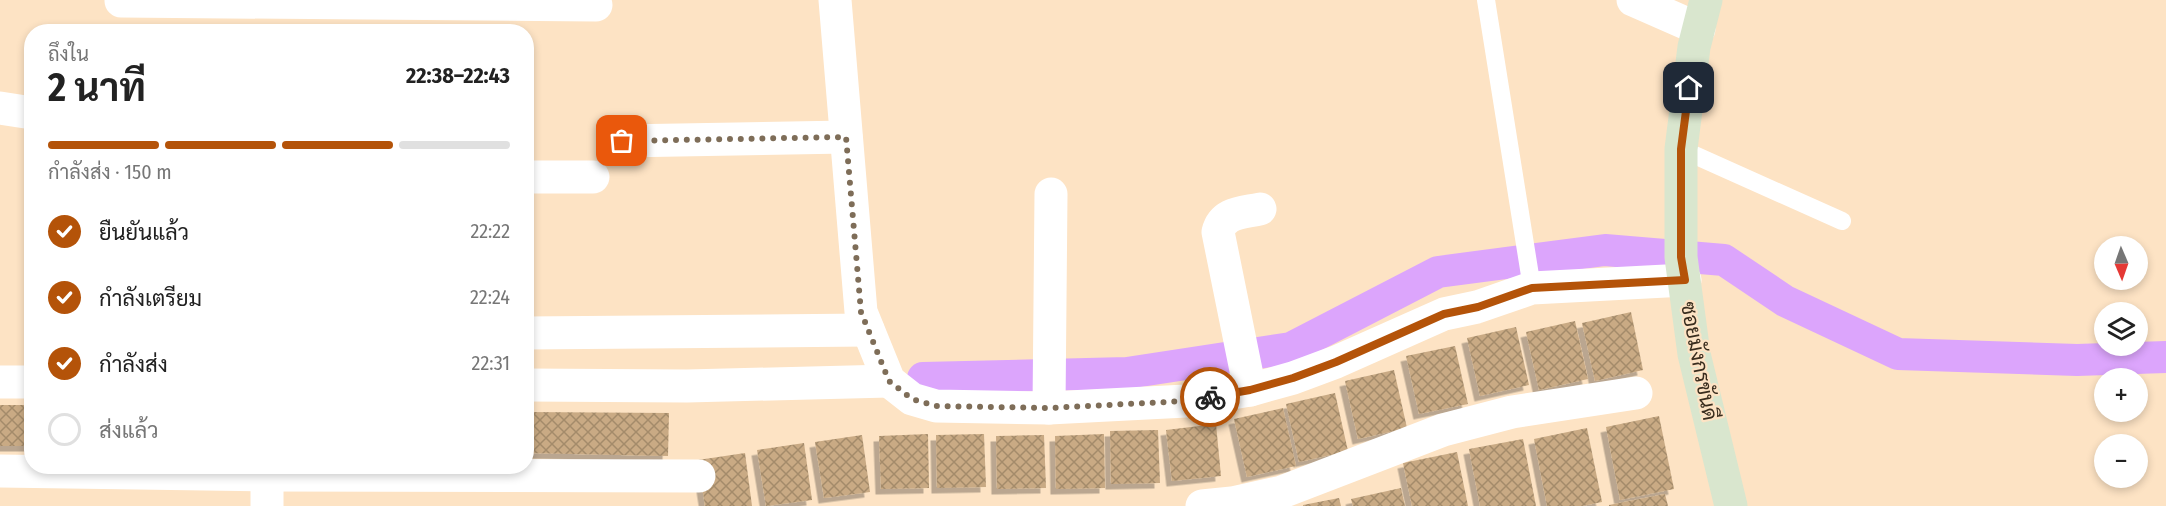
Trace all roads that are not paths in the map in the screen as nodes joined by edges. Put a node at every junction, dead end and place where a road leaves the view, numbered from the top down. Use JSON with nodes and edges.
{"nodes":[{"id":1,"x":834,"y":0,"type":"edge"},
{"id":2,"x":1486,"y":0,"type":"edge"},
{"id":3,"x":1633,"y":0,"type":"edge"},
{"id":4,"x":121,"y":1,"type":"edge"},
{"id":5,"x":596,"y":5,"type":"dead end"},
{"id":6,"x":384,"y":11,"type":"edge"},
{"id":7,"x":1702,"y":15,"type":"edge"},
{"id":8,"x":0,"y":108,"type":"edge"},
{"id":9,"x":24,"y":112,"type":"edge"},
{"id":10,"x":846,"y":137,"type":"junction"},
{"id":11,"x":622,"y":141,"type":"dead end"},
{"id":12,"x":1681,"y":149,"type":"junction"},
{"id":13,"x":534,"y":177,"type":"edge"},
{"id":14,"x":593,"y":177,"type":"dead end"},
{"id":15,"x":1051,"y":194,"type":"dead end"},
{"id":16,"x":1260,"y":209,"type":"dead end"},
{"id":17,"x":1842,"y":221,"type":"dead end"},
{"id":18,"x":1685,"y":280,"type":"junction"},
{"id":19,"x":1532,"y":288,"type":"junction"},
{"id":20,"x":868,"y":330,"type":"junction"},
{"id":21,"x":534,"y":333,"type":"edge"},
{"id":22,"x":889,"y":381,"type":"junction"},
{"id":23,"x":0,"y":382,"type":"edge"},
{"id":24,"x":24,"y":382,"type":"edge"},
{"id":25,"x":534,"y":385,"type":"edge"},
{"id":26,"x":1250,"y":390,"type":"junction"},
{"id":27,"x":1636,"y":393,"type":"dead end"},
{"id":28,"x":1049,"y":408,"type":"junction"},
{"id":29,"x":0,"y":471,"type":"edge"},
{"id":30,"x":24,"y":473,"type":"edge"},
{"id":31,"x":42,"y":474,"type":"edge"},
{"id":32,"x":699,"y":476,"type":"dead end"},
{"id":33,"x":267,"y":490,"type":"edge"},
{"id":34,"x":1257,"y":502,"type":"edge"},
{"id":35,"x":1202,"y":506,"type":"edge"},
{"id":36,"x":1731,"y":506,"type":"edge"}],
"edges":[{"from":1,"to":10,"type":"street"},
{"from":2,"to":19,"type":"lane"},
{"from":3,"to":7,"type":"street"},
{"from":4,"to":6,"type":"street"},
{"from":5,"to":6,"type":"street"},
{"from":7,"to":12,"type":"street","name":"ซอยมังกรขันดี"},
{"from":8,"to":9,"type":"street"},
{"from":10,"to":11,"type":"street"},
{"from":10,"to":20,"type":"street"},
{"from":12,"to":17,"type":"lane"},
{"from":12,"to":18,"type":"street","name":"ซอยมังกรขันดี"},
{"from":13,"to":14,"type":"street"},
{"from":15,"to":28,"type":"street"},
{"from":16,"to":26,"type":"street"},
{"from":18,"to":19,"type":"street"},
{"from":18,"to":36,"type":"street","name":"ซอยมังกรขันดี"},
{"from":19,"to":26,"type":"street"},
{"from":20,"to":21,"type":"street"},
{"from":20,"to":22,"type":"street"},
{"from":22,"to":25,"type":"street"},
{"from":22,"to":28,"type":"street"},
{"from":23,"to":24,"type":"street"},
{"from":26,"to":28,"type":"street"},
{"from":27,"to":34,"type":"street"},
{"from":29,"to":30,"type":"street"},
{"from":31,"to":33,"type":"street"},
{"from":32,"to":33,"type":"street"},
{"from":34,"to":35,"type":"street"}]}
